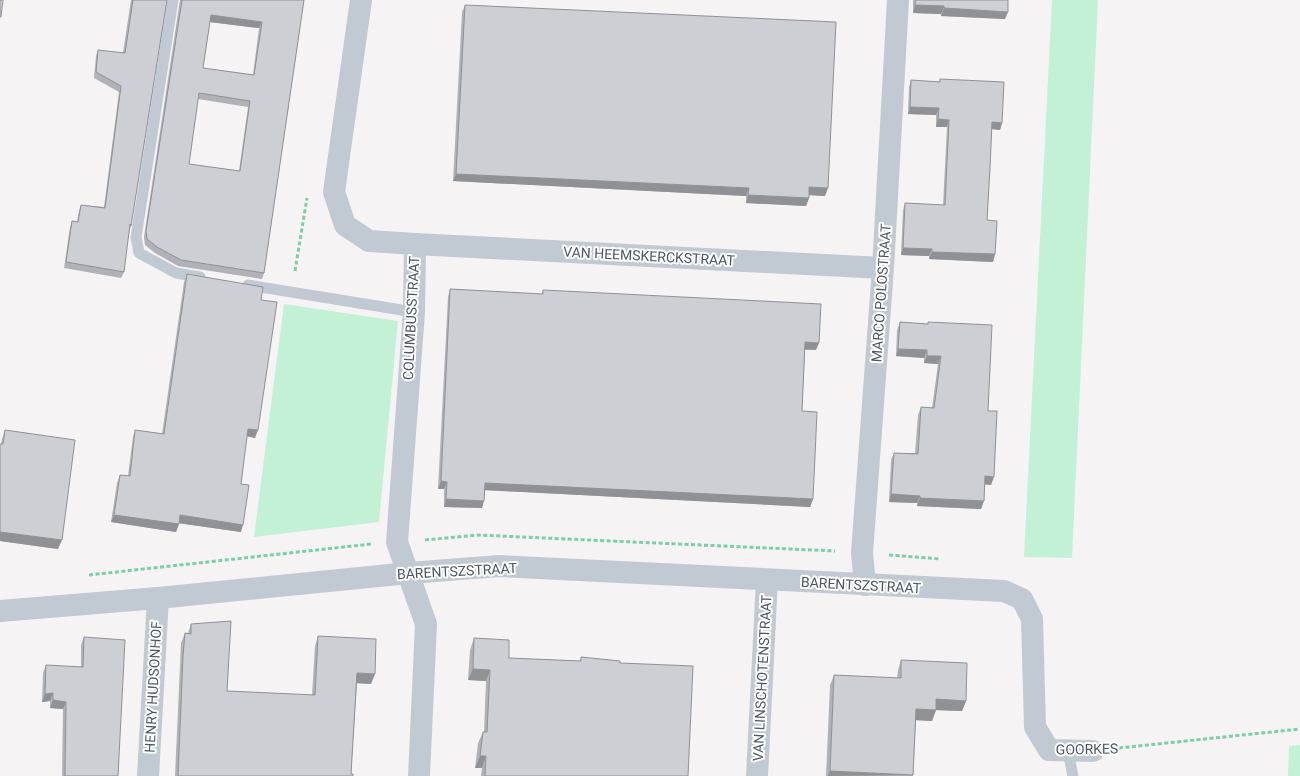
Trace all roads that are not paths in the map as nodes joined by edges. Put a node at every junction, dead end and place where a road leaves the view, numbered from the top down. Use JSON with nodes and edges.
{"nodes":[{"id":1,"x":173,"y":0,"type":"edge"},
{"id":2,"x":361,"y":0,"type":"edge"},
{"id":3,"x":898,"y":0,"type":"edge"},
{"id":4,"x":415,"y":244,"type":"junction"},
{"id":5,"x":883,"y":268,"type":"junction"},
{"id":6,"x":215,"y":279,"type":"edge"},
{"id":7,"x":234,"y":282,"type":"edge"},
{"id":8,"x":414,"y":312,"type":"junction"},
{"id":9,"x":409,"y":573,"type":"junction"},
{"id":10,"x":767,"y":580,"type":"junction"},
{"id":11,"x":865,"y":585,"type":"junction"},
{"id":12,"x":1004,"y":591,"type":"joint"},
{"id":13,"x":158,"y":598,"type":"junction"},
{"id":14,"x":0,"y":611,"type":"edge"},
{"id":15,"x":1068,"y":751,"type":"junction"},
{"id":16,"x":1093,"y":751,"type":"road end"},
{"id":17,"x":148,"y":776,"type":"edge"},
{"id":18,"x":419,"y":776,"type":"edge"},
{"id":19,"x":757,"y":776,"type":"edge"},
{"id":20,"x":1073,"y":776,"type":"edge"}],
"edges":[{"from":1,"to":6,"type":"lane"},
{"from":2,"to":4,"type":"street","name":"COLUMBUSSTRAAT"},
{"from":3,"to":5,"type":"street","name":"MARCO POLOSTRAAT"},
{"from":4,"to":5,"type":"street","name":"VAN HEEMSKERCKSTRAAT"},
{"from":4,"to":8,"type":"street","name":"COLUMBUSSTRAAT"},
{"from":5,"to":11,"type":"street","name":"MARCO POLOSTRAAT"},
{"from":7,"to":8,"type":"lane"},
{"from":8,"to":9,"type":"street","name":"COLUMBUSSTRAAT"},
{"from":9,"to":10,"type":"street","name":"BARENTSZSTRAAT"},
{"from":9,"to":13,"type":"street","name":"BARENTSZSTRAAT"},
{"from":9,"to":18,"type":"street"},
{"from":10,"to":11,"type":"street","name":"BARENTSZSTRAAT"},
{"from":10,"to":19,"type":"street","name":"VAN LINSCHOTENSTRAAT"},
{"from":11,"to":12,"type":"street","name":"BARENTSZSTRAAT"},
{"from":12,"to":15,"type":"street","name":"GOORKES"},
{"from":13,"to":14,"type":"street","name":"BARENTSZSTRAAT"},
{"from":13,"to":17,"type":"street","name":"HENRY HUDSONHOF"},
{"from":15,"to":16,"type":"street","name":"GOORKES"},
{"from":15,"to":20,"type":"lane"}]}
